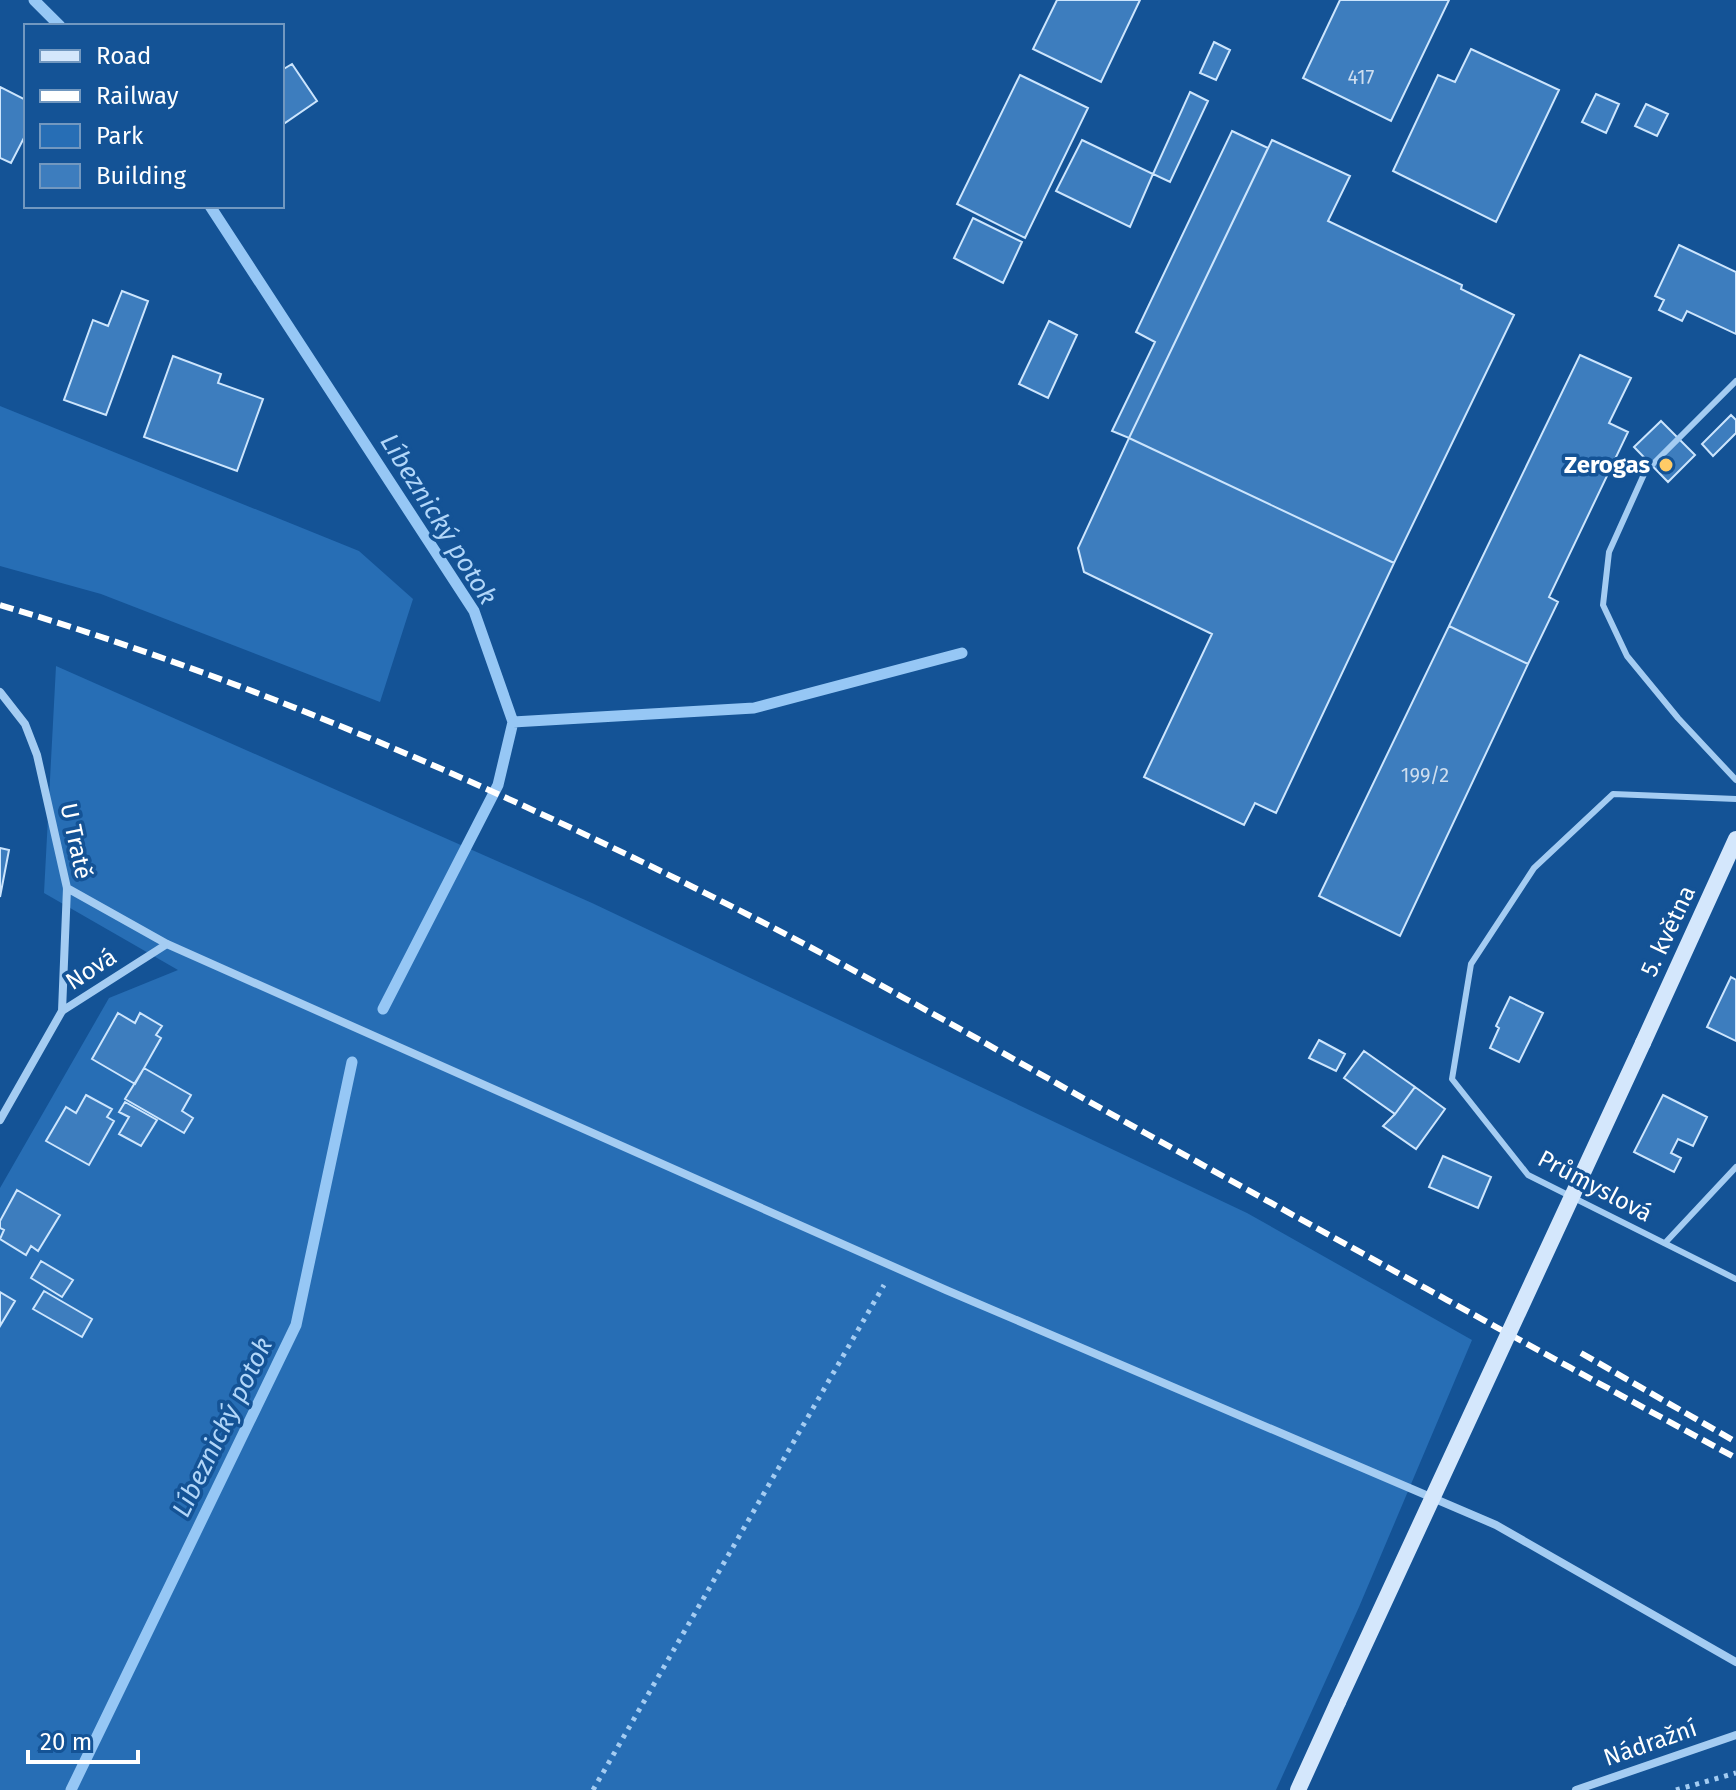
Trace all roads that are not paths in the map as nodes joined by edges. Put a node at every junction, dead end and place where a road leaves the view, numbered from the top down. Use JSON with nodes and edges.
{"nodes":[{"id":1,"x":1736,"y":381,"type":"edge"},
{"id":2,"x":0,"y":692,"type":"edge"},
{"id":3,"x":1736,"y":780,"type":"edge"},
{"id":4,"x":1736,"y":799,"type":"edge"},
{"id":5,"x":1736,"y":839,"type":"edge"},
{"id":6,"x":67,"y":888,"type":"junction"},
{"id":7,"x":167,"y":944,"type":"junction"},
{"id":8,"x":62,"y":1011,"type":"junction"},
{"id":9,"x":0,"y":1120,"type":"edge"},
{"id":10,"x":1736,"y":1167,"type":"edge"},
{"id":11,"x":1665,"y":1243,"type":"junction"},
{"id":12,"x":1736,"y":1279,"type":"edge"},
{"id":13,"x":1736,"y":1662,"type":"edge"},
{"id":14,"x":1736,"y":1735,"type":"edge"},
{"id":15,"x":1298,"y":1790,"type":"edge"},
{"id":16,"x":1576,"y":1790,"type":"edge"}],
"edges":[{"from":1,"to":3,"type":"lane"},
{"from":2,"to":6,"type":"street","name":"U Tratě"},
{"from":4,"to":11,"type":"lane","name":"Průmyslová"},
{"from":5,"to":15,"type":"main road","name":"5. května","bridge":true},
{"from":6,"to":7,"type":"street"},
{"from":6,"to":8,"type":"street","name":"U Tratě"},
{"from":7,"to":8,"type":"street","name":"Nová"},
{"from":7,"to":13,"type":"street"},
{"from":8,"to":9,"type":"street","name":"Nová"},
{"from":10,"to":11,"type":"lane"},
{"from":11,"to":12,"type":"lane","name":"Průmyslová"},
{"from":14,"to":16,"type":"street","name":"Nádražní"}]}
